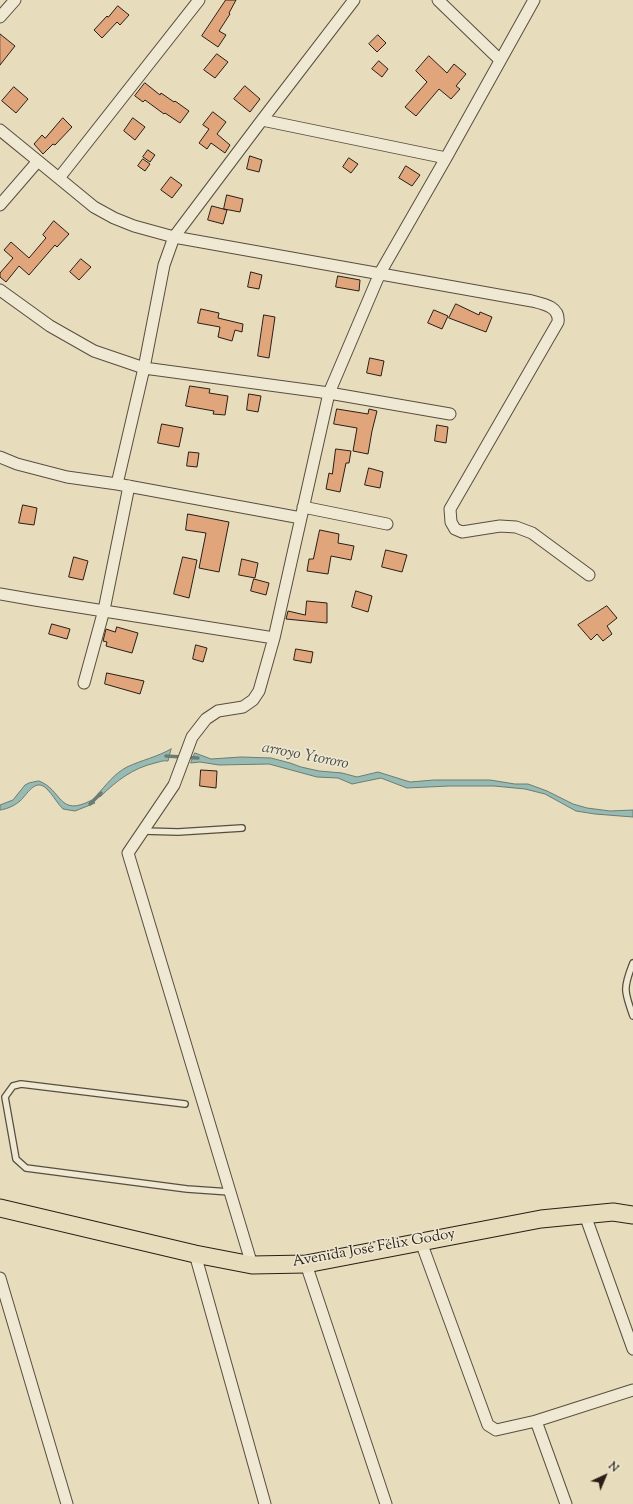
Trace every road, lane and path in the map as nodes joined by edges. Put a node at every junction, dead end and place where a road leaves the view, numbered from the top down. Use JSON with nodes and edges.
{"nodes":[{"id":1,"x":15,"y":0,"type":"edge"},
{"id":2,"x":199,"y":0,"type":"edge"},
{"id":3,"x":354,"y":0,"type":"edge"},
{"id":4,"x":438,"y":0,"type":"edge"},
{"id":5,"x":534,"y":0,"type":"edge"},
{"id":6,"x":0,"y":17,"type":"edge"},
{"id":7,"x":500,"y":60,"type":"junction"},
{"id":8,"x":262,"y":120,"type":"junction"},
{"id":9,"x":0,"y":130,"type":"edge"},
{"id":10,"x":446,"y":158,"type":"junction"},
{"id":11,"x":38,"y":161,"type":"junction"},
{"id":12,"x":58,"y":178,"type":"junction"},
{"id":13,"x":0,"y":205,"type":"edge"},
{"id":14,"x":174,"y":237,"type":"junction"},
{"id":15,"x":380,"y":273,"type":"junction"},
{"id":16,"x":0,"y":290,"type":"edge"},
{"id":17,"x":144,"y":368,"type":"junction"},
{"id":18,"x":329,"y":393,"type":"junction"},
{"id":19,"x":450,"y":414,"type":"dead end"},
{"id":20,"x":0,"y":457,"type":"edge"},
{"id":21,"x":116,"y":484,"type":"junction"},
{"id":22,"x":130,"y":486,"type":"junction"},
{"id":23,"x":303,"y":507,"type":"junction"},
{"id":24,"x":301,"y":518,"type":"junction"},
{"id":25,"x":387,"y":524,"type":"dead end"},
{"id":26,"x":589,"y":575,"type":"dead end"},
{"id":27,"x":0,"y":594,"type":"edge"},
{"id":28,"x":104,"y":610,"type":"junction"},
{"id":29,"x":274,"y":638,"type":"junction"},
{"id":30,"x":84,"y":683,"type":"dead end"},
{"id":31,"x":242,"y":828,"type":"dead end"},
{"id":32,"x":143,"y":831,"type":"junction"},
{"id":33,"x":633,"y":962,"type":"edge"},
{"id":34,"x":633,"y":1016,"type":"edge"},
{"id":35,"x":185,"y":1104,"type":"dead end"},
{"id":36,"x":230,"y":1192,"type":"junction"},
{"id":37,"x":0,"y":1208,"type":"edge"},
{"id":38,"x":585,"y":1215,"type":"junction"},
{"id":39,"x":633,"y":1215,"type":"edge"},
{"id":40,"x":421,"y":1242,"type":"junction"},
{"id":41,"x":195,"y":1254,"type":"junction"},
{"id":42,"x":306,"y":1264,"type":"junction"},
{"id":43,"x":252,"y":1265,"type":"junction"},
{"id":44,"x":0,"y":1278,"type":"edge"},
{"id":45,"x":633,"y":1349,"type":"edge"},
{"id":46,"x":633,"y":1390,"type":"edge"},
{"id":47,"x":536,"y":1421,"type":"junction"},
{"id":48,"x":67,"y":1504,"type":"edge"},
{"id":49,"x":265,"y":1504,"type":"edge"},
{"id":50,"x":386,"y":1504,"type":"edge"},
{"id":51,"x":566,"y":1504,"type":"edge"}],
"edges":[{"from":1,"to":6,"type":"street"},
{"from":2,"to":12,"type":"street"},
{"from":3,"to":8,"type":"street"},
{"from":4,"to":7,"type":"street"},
{"from":5,"to":7,"type":"street"},
{"from":7,"to":10,"type":"street"},
{"from":8,"to":10,"type":"street"},
{"from":8,"to":14,"type":"street"},
{"from":9,"to":11,"type":"street"},
{"from":10,"to":15,"type":"street"},
{"from":11,"to":12,"type":"street"},
{"from":11,"to":13,"type":"street"},
{"from":12,"to":14,"type":"street"},
{"from":14,"to":15,"type":"street"},
{"from":14,"to":17,"type":"street"},
{"from":15,"to":18,"type":"street"},
{"from":15,"to":26,"type":"street"},
{"from":16,"to":17,"type":"street"},
{"from":17,"to":18,"type":"street"},
{"from":17,"to":21,"type":"street"},
{"from":18,"to":19,"type":"street"},
{"from":18,"to":23,"type":"street"},
{"from":20,"to":21,"type":"street"},
{"from":21,"to":22,"type":"street"},
{"from":22,"to":24,"type":"street"},
{"from":22,"to":28,"type":"street"},
{"from":23,"to":24,"type":"street"},
{"from":23,"to":25,"type":"street"},
{"from":24,"to":29,"type":"street"},
{"from":27,"to":28,"type":"street"},
{"from":28,"to":29,"type":"street"},
{"from":28,"to":30,"type":"street"},
{"from":29,"to":32,"type":"street"},
{"from":31,"to":32,"type":"lane"},
{"from":32,"to":36,"type":"street"},
{"from":33,"to":34,"type":"lane"},
{"from":35,"to":36,"type":"lane"},
{"from":36,"to":43,"type":"street"},
{"from":37,"to":41,"type":"main road","name":"Avenida José Félix Godoy"},
{"from":38,"to":39,"type":"main road","name":"Avenida José Félix Godoy"},
{"from":38,"to":40,"type":"main road","name":"Avenida José Félix Godoy"},
{"from":38,"to":45,"type":"street"},
{"from":40,"to":42,"type":"main road","name":"Avenida José Félix Godoy"},
{"from":40,"to":47,"type":"street"},
{"from":41,"to":43,"type":"main road","name":"Avenida José Félix Godoy"},
{"from":41,"to":49,"type":"street"},
{"from":42,"to":43,"type":"main road","name":"Avenida José Félix Godoy"},
{"from":42,"to":50,"type":"street"},
{"from":44,"to":48,"type":"street"},
{"from":46,"to":47,"type":"street"},
{"from":47,"to":51,"type":"street"}]}
